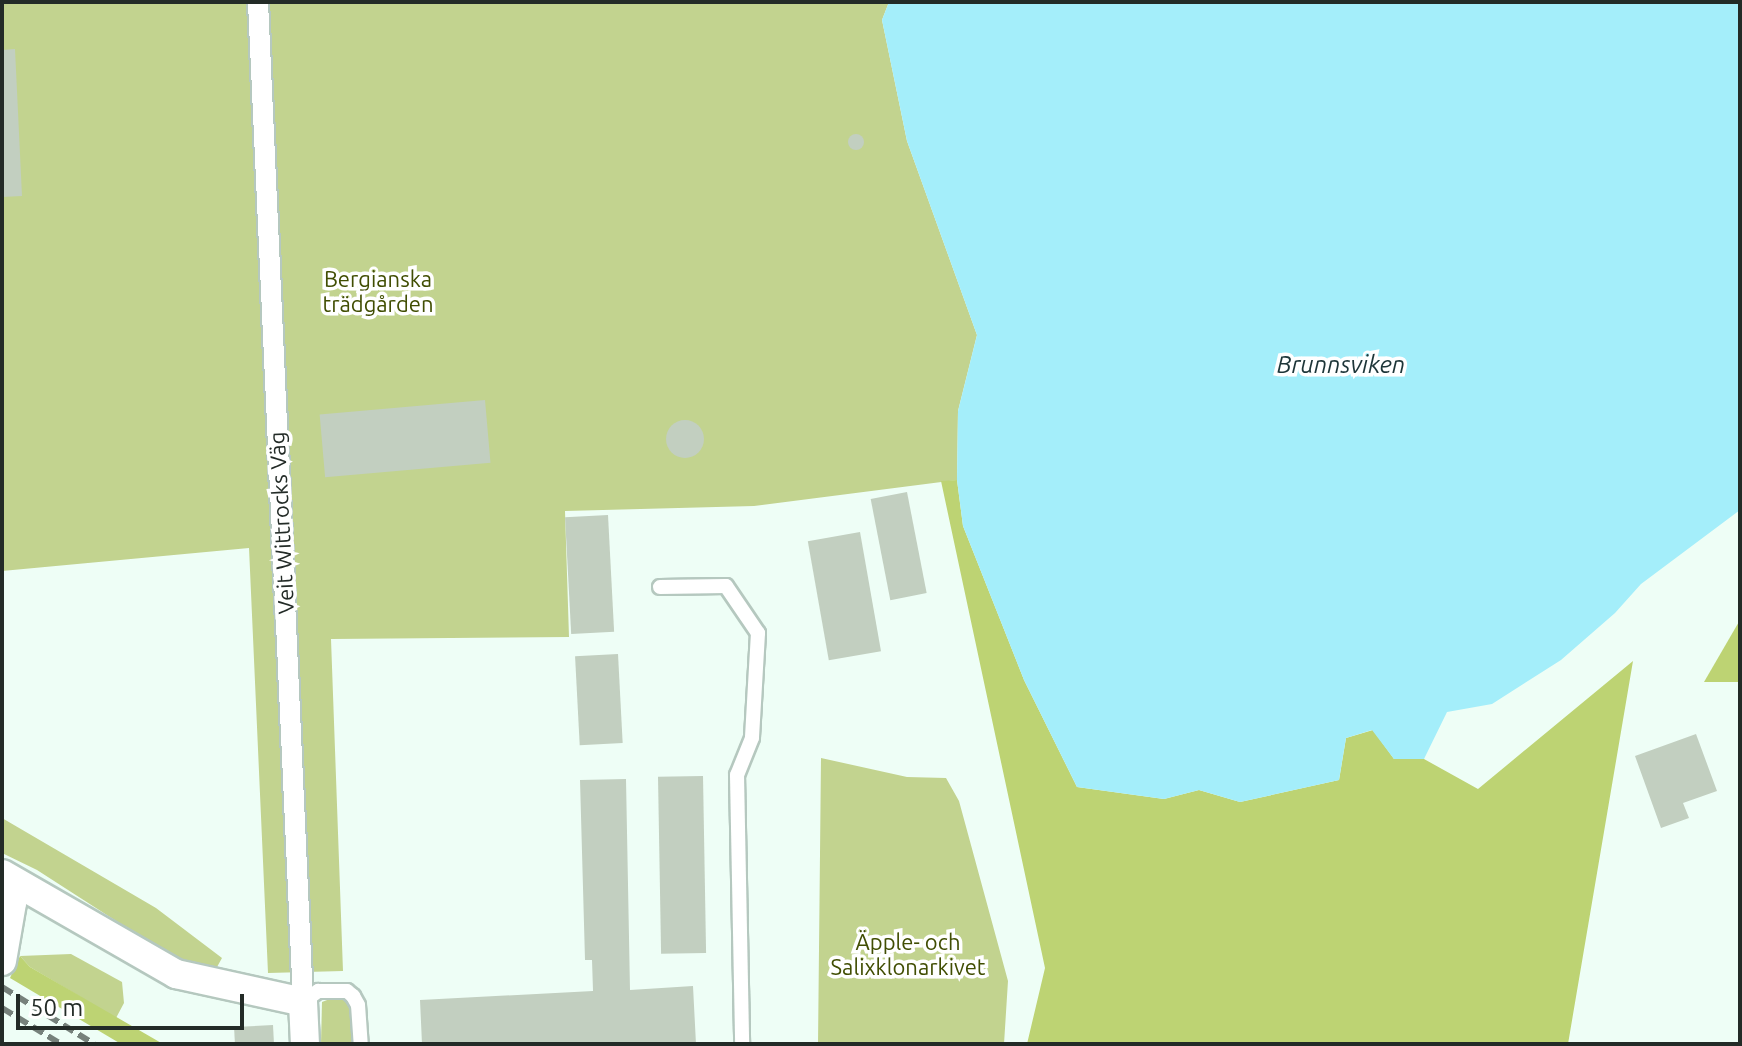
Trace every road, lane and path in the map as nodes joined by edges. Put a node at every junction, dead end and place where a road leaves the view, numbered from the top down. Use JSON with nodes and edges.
{"nodes":[{"id":1,"x":258,"y":2,"type":"edge"},
{"id":2,"x":660,"y":587,"type":"dead end"},
{"id":3,"x":2,"y":874,"type":"edge"},
{"id":4,"x":2,"y":883,"type":"edge"},
{"id":5,"x":63,"y":909,"type":"junction"},
{"id":6,"x":5,"y":952,"type":"edge"},
{"id":7,"x":303,"y":1002,"type":"junction"},
{"id":8,"x":305,"y":1044,"type":"edge"},
{"id":9,"x":361,"y":1044,"type":"edge"},
{"id":10,"x":742,"y":1044,"type":"edge"}],
"edges":[{"from":1,"to":7,"type":"street","name":"Veit Wittrocks Väg"},
{"from":2,"to":10,"type":"lane"},
{"from":3,"to":5,"type":"street"},
{"from":4,"to":6,"type":"street"},
{"from":5,"to":6,"type":"street"},
{"from":5,"to":7,"type":"street"},
{"from":7,"to":8,"type":"street","name":"Veit Wittrocks Väg"},
{"from":7,"to":9,"type":"lane"}]}
